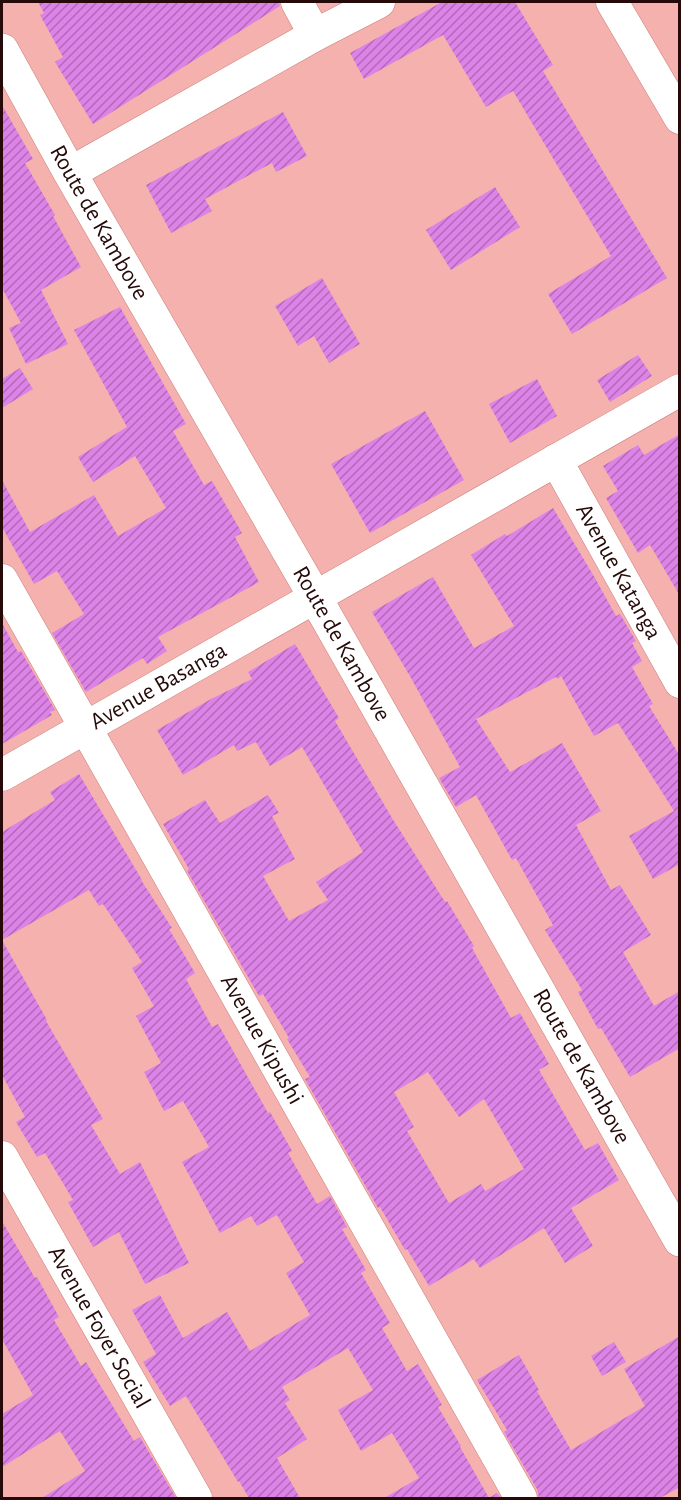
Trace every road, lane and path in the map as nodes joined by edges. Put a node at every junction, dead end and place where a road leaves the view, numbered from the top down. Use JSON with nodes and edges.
{"nodes":[{"id":1,"x":297,"y":2,"type":"edge"},
{"id":2,"x":379,"y":2,"type":"edge"},
{"id":3,"x":612,"y":2,"type":"edge"},
{"id":4,"x":315,"y":35,"type":"junction"},
{"id":5,"x":2,"y":50,"type":"edge"},
{"id":6,"x":680,"y":118,"type":"edge"},
{"id":7,"x":70,"y":172,"type":"junction"},
{"id":8,"x":680,"y":390,"type":"edge"},
{"id":9,"x":556,"y":460,"type":"junction"},
{"id":10,"x":2,"y":580,"type":"edge"},
{"id":11,"x":315,"y":597,"type":"junction"},
{"id":12,"x":680,"y":682,"type":"edge"},
{"id":13,"x":85,"y":728,"type":"junction"},
{"id":14,"x":2,"y":775,"type":"edge"},
{"id":15,"x":2,"y":1157,"type":"edge"},
{"id":16,"x":680,"y":1240,"type":"edge"},
{"id":17,"x":196,"y":1498,"type":"edge"},
{"id":18,"x":521,"y":1498,"type":"edge"}],
"edges":[{"from":1,"to":4,"type":"street"},
{"from":2,"to":4,"type":"street"},
{"from":3,"to":6,"type":"street"},
{"from":4,"to":7,"type":"street"},
{"from":5,"to":7,"type":"street","name":"Route de Kambove"},
{"from":7,"to":11,"type":"street","name":"Route de Kambove"},
{"from":8,"to":9,"type":"street","name":"Avenue Basanga"},
{"from":9,"to":11,"type":"street","name":"Avenue Basanga"},
{"from":9,"to":12,"type":"street","name":"Avenue Katanga"},
{"from":10,"to":13,"type":"street","name":"Avenue Kipushi"},
{"from":11,"to":13,"type":"street","name":"Avenue Basanga"},
{"from":11,"to":16,"type":"street","name":"Route de Kambove"},
{"from":13,"to":14,"type":"street","name":"Avenue Basanga"},
{"from":13,"to":18,"type":"street","name":"Avenue Kipushi"},
{"from":15,"to":17,"type":"street","name":"Avenue Foyer Social"}]}
